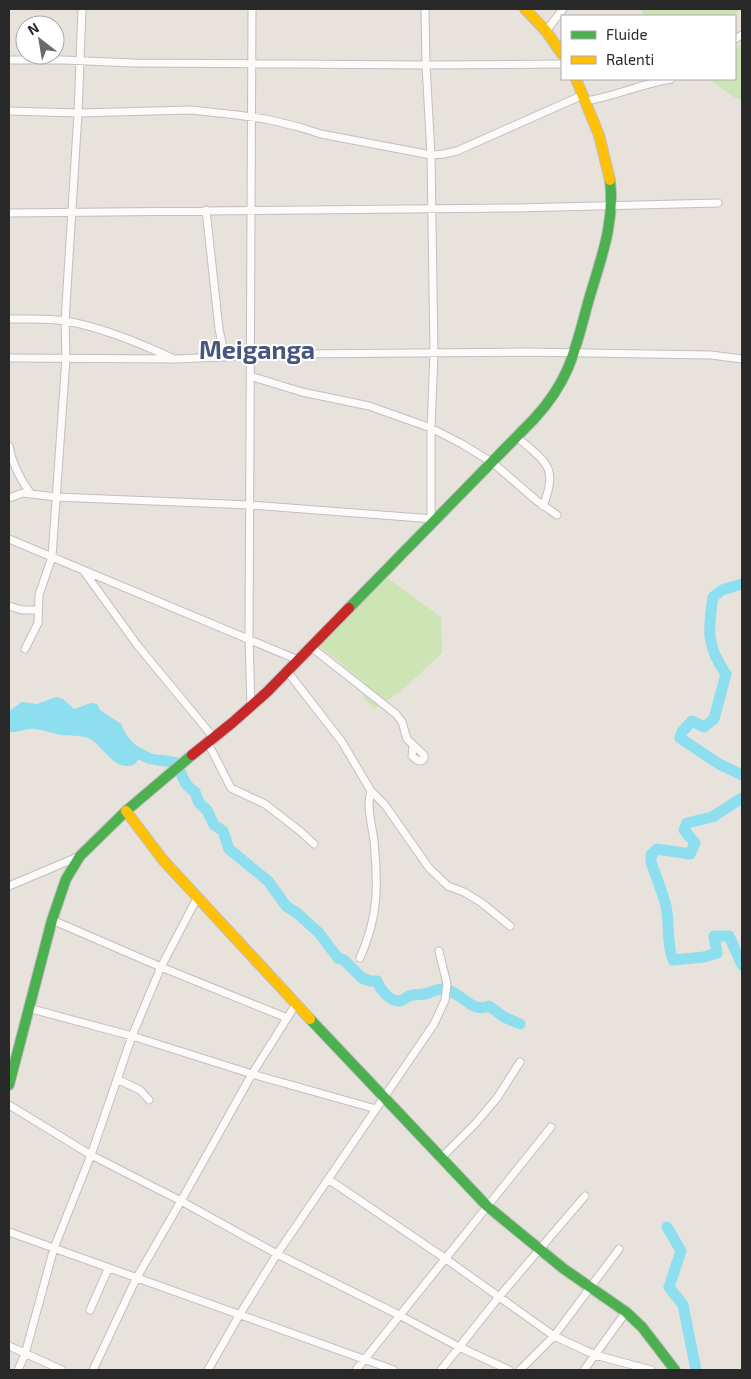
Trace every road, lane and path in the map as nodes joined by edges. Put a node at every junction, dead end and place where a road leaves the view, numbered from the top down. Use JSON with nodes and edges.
{"nodes":[{"id":1,"x":82,"y":9,"type":"edge"},
{"id":2,"x":252,"y":9,"type":"edge"},
{"id":3,"x":426,"y":9,"type":"edge"},
{"id":4,"x":525,"y":9,"type":"edge"},
{"id":5,"x":563,"y":9,"type":"edge"},
{"id":6,"x":546,"y":31,"type":"junction"},
{"id":7,"x":561,"y":53,"type":"edge"},
{"id":8,"x":9,"y":60,"type":"edge"},
{"id":9,"x":79,"y":61,"type":"junction"},
{"id":10,"x":252,"y":64,"type":"junction"},
{"id":11,"x":561,"y":64,"type":"edge"},
{"id":12,"x":426,"y":65,"type":"junction"},
{"id":13,"x":576,"y":80,"type":"edge"},
{"id":14,"x":665,"y":80,"type":"edge"},
{"id":15,"x":585,"y":98,"type":"junction"},
{"id":16,"x":9,"y":110,"type":"edge"},
{"id":17,"x":78,"y":112,"type":"junction"},
{"id":18,"x":252,"y":117,"type":"junction"},
{"id":19,"x":430,"y":155,"type":"junction"},
{"id":20,"x":718,"y":203,"type":"dead end"},
{"id":21,"x":612,"y":206,"type":"junction"},
{"id":22,"x":432,"y":209,"type":"junction"},
{"id":23,"x":206,"y":210,"type":"junction"},
{"id":24,"x":251,"y":210,"type":"junction"},
{"id":25,"x":70,"y":212,"type":"junction"},
{"id":26,"x":9,"y":213,"type":"edge"},
{"id":27,"x":9,"y":318,"type":"edge"},
{"id":28,"x":65,"y":321,"type":"junction"},
{"id":29,"x":434,"y":353,"type":"junction"},
{"id":30,"x":574,"y":353,"type":"junction"},
{"id":31,"x":250,"y":356,"type":"junction"},
{"id":32,"x":225,"y":357,"type":"junction"},
{"id":33,"x":9,"y":358,"type":"edge"},
{"id":34,"x":66,"y":358,"type":"junction"},
{"id":35,"x":742,"y":359,"type":"edge"},
{"id":36,"x":176,"y":360,"type":"junction"},
{"id":37,"x":250,"y":376,"type":"junction"},
{"id":38,"x":431,"y":428,"type":"junction"},
{"id":39,"x":517,"y":437,"type":"junction"},
{"id":40,"x":9,"y":446,"type":"edge"},
{"id":41,"x":492,"y":463,"type":"junction"},
{"id":42,"x":31,"y":494,"type":"junction"},
{"id":43,"x":56,"y":497,"type":"junction"},
{"id":44,"x":9,"y":498,"type":"edge"},
{"id":45,"x":250,"y":505,"type":"junction"},
{"id":46,"x":543,"y":506,"type":"junction"},
{"id":47,"x":557,"y":515,"type":"dead end"},
{"id":48,"x":434,"y":519,"type":"junction"},
{"id":49,"x":9,"y":539,"type":"edge"},
{"id":50,"x":52,"y":557,"type":"junction"},
{"id":51,"x":83,"y":570,"type":"junction"},
{"id":52,"x":9,"y":606,"type":"edge"},
{"id":53,"x":38,"y":610,"type":"junction"},
{"id":54,"x":249,"y":638,"type":"junction"},
{"id":55,"x":311,"y":647,"type":"junction"},
{"id":56,"x":25,"y":649,"type":"dead end"},
{"id":57,"x":298,"y":660,"type":"junction"},
{"id":58,"x":287,"y":671,"type":"junction"},
{"id":59,"x":251,"y":707,"type":"junction"},
{"id":60,"x":211,"y":740,"type":"junction"},
{"id":61,"x":413,"y":746,"type":"dead end"},
{"id":62,"x":371,"y":791,"type":"junction"},
{"id":63,"x":126,"y":811,"type":"junction"},
{"id":64,"x":314,"y":844,"type":"dead end"},
{"id":65,"x":80,"y":856,"type":"junction"},
{"id":66,"x":9,"y":886,"type":"edge"},
{"id":67,"x":197,"y":898,"type":"junction"},
{"id":68,"x":52,"y":920,"type":"junction"},
{"id":69,"x":510,"y":926,"type":"dead end"},
{"id":70,"x":439,"y":951,"type":"dead end"},
{"id":71,"x":360,"y":958,"type":"dead end"},
{"id":72,"x":161,"y":967,"type":"junction"},
{"id":73,"x":296,"y":1004,"type":"junction"},
{"id":74,"x":28,"y":1008,"type":"junction"},
{"id":75,"x":287,"y":1018,"type":"junction"},
{"id":76,"x":132,"y":1036,"type":"junction"},
{"id":77,"x":520,"y":1062,"type":"dead end"},
{"id":78,"x":252,"y":1074,"type":"junction"},
{"id":79,"x":117,"y":1079,"type":"junction"},
{"id":80,"x":9,"y":1085,"type":"edge"},
{"id":81,"x":384,"y":1097,"type":"junction"},
{"id":82,"x":149,"y":1100,"type":"dead end"},
{"id":83,"x":9,"y":1104,"type":"edge"},
{"id":84,"x":376,"y":1109,"type":"junction"},
{"id":85,"x":552,"y":1127,"type":"dead end"},
{"id":86,"x":92,"y":1155,"type":"junction"},
{"id":87,"x":440,"y":1159,"type":"junction"},
{"id":88,"x":328,"y":1179,"type":"junction"},
{"id":89,"x":585,"y":1196,"type":"dead end"},
{"id":90,"x":182,"y":1201,"type":"junction"},
{"id":91,"x":487,"y":1206,"type":"junction"},
{"id":92,"x":9,"y":1232,"type":"edge"},
{"id":93,"x":54,"y":1248,"type":"junction"},
{"id":94,"x":539,"y":1248,"type":"junction"},
{"id":95,"x":619,"y":1248,"type":"dead end"},
{"id":96,"x":276,"y":1254,"type":"junction"},
{"id":97,"x":446,"y":1259,"type":"junction"},
{"id":98,"x":108,"y":1268,"type":"junction"},
{"id":99,"x":136,"y":1278,"type":"junction"},
{"id":100,"x":591,"y":1288,"type":"junction"},
{"id":101,"x":498,"y":1298,"type":"junction"},
{"id":102,"x":90,"y":1310,"type":"dead end"},
{"id":103,"x":626,"y":1312,"type":"junction"},
{"id":104,"x":240,"y":1314,"type":"junction"},
{"id":105,"x":401,"y":1316,"type":"junction"},
{"id":106,"x":554,"y":1336,"type":"junction"},
{"id":107,"x":9,"y":1346,"type":"edge"},
{"id":108,"x":459,"y":1348,"type":"junction"},
{"id":109,"x":25,"y":1354,"type":"junction"},
{"id":110,"x":595,"y":1355,"type":"junction"},
{"id":111,"x":363,"y":1360,"type":"junction"},
{"id":112,"x":18,"y":1370,"type":"edge"},
{"id":113,"x":62,"y":1370,"type":"edge"},
{"id":114,"x":93,"y":1370,"type":"edge"},
{"id":115,"x":208,"y":1370,"type":"edge"},
{"id":116,"x":356,"y":1370,"type":"edge"},
{"id":117,"x":394,"y":1370,"type":"edge"},
{"id":118,"x":441,"y":1370,"type":"edge"},
{"id":119,"x":509,"y":1370,"type":"edge"},
{"id":120,"x":520,"y":1370,"type":"edge"},
{"id":121,"x":584,"y":1370,"type":"edge"},
{"id":122,"x":651,"y":1370,"type":"edge"},
{"id":123,"x":675,"y":1370,"type":"edge"}],
"edges":[{"from":1,"to":9,"type":"street"},
{"from":2,"to":10,"type":"street"},
{"from":3,"to":12,"type":"street"},
{"from":4,"to":6,"type":"street"},
{"from":5,"to":6,"type":"street"},
{"from":6,"to":7,"type":"street"},
{"from":8,"to":9,"type":"street"},
{"from":9,"to":10,"type":"street"},
{"from":9,"to":17,"type":"street"},
{"from":10,"to":12,"type":"street"},
{"from":10,"to":18,"type":"street"},
{"from":11,"to":12,"type":"street"},
{"from":12,"to":19,"type":"street"},
{"from":13,"to":15,"type":"street"},
{"from":14,"to":15,"type":"street"},
{"from":15,"to":19,"type":"street"},
{"from":15,"to":21,"type":"street"},
{"from":16,"to":17,"type":"street"},
{"from":17,"to":18,"type":"street"},
{"from":17,"to":25,"type":"street"},
{"from":18,"to":19,"type":"street"},
{"from":18,"to":24,"type":"street"},
{"from":19,"to":22,"type":"street"},
{"from":20,"to":21,"type":"street"},
{"from":21,"to":22,"type":"street"},
{"from":21,"to":30,"type":"street"},
{"from":22,"to":24,"type":"street"},
{"from":22,"to":29,"type":"street"},
{"from":23,"to":24,"type":"street"},
{"from":23,"to":25,"type":"street"},
{"from":23,"to":32,"type":"street"},
{"from":24,"to":31,"type":"street"},
{"from":25,"to":26,"type":"street"},
{"from":25,"to":28,"type":"street"},
{"from":27,"to":28,"type":"street"},
{"from":28,"to":34,"type":"street"},
{"from":28,"to":36,"type":"street"},
{"from":29,"to":30,"type":"street"},
{"from":29,"to":31,"type":"street"},
{"from":29,"to":38,"type":"street"},
{"from":30,"to":35,"type":"street"},
{"from":30,"to":39,"type":"street"},
{"from":31,"to":32,"type":"street"},
{"from":31,"to":37,"type":"street"},
{"from":32,"to":36,"type":"street"},
{"from":33,"to":34,"type":"street"},
{"from":34,"to":36,"type":"street"},
{"from":34,"to":43,"type":"street"},
{"from":37,"to":38,"type":"street"},
{"from":37,"to":45,"type":"street"},
{"from":38,"to":41,"type":"street"},
{"from":38,"to":48,"type":"street"},
{"from":39,"to":41,"type":"street"},
{"from":39,"to":46,"type":"street"},
{"from":40,"to":42,"type":"street"},
{"from":41,"to":46,"type":"street"},
{"from":41,"to":48,"type":"street"},
{"from":42,"to":43,"type":"street"},
{"from":42,"to":44,"type":"street"},
{"from":43,"to":45,"type":"street"},
{"from":43,"to":50,"type":"street"},
{"from":45,"to":48,"type":"street"},
{"from":45,"to":54,"type":"street"},
{"from":46,"to":47,"type":"street"},
{"from":48,"to":55,"type":"street"},
{"from":49,"to":50,"type":"street"},
{"from":50,"to":51,"type":"street"},
{"from":50,"to":53,"type":"street"},
{"from":51,"to":54,"type":"street"},
{"from":51,"to":60,"type":"street"},
{"from":52,"to":53,"type":"street"},
{"from":53,"to":56,"type":"street"},
{"from":54,"to":57,"type":"street"},
{"from":54,"to":59,"type":"street"},
{"from":55,"to":57,"type":"street"},
{"from":55,"to":61,"type":"street"},
{"from":57,"to":58,"type":"street"},
{"from":58,"to":59,"type":"street"},
{"from":58,"to":62,"type":"street"},
{"from":59,"to":60,"type":"street"},
{"from":60,"to":63,"type":"street"},
{"from":60,"to":64,"type":"street"},
{"from":62,"to":69,"type":"street"},
{"from":62,"to":71,"type":"street"},
{"from":63,"to":65,"type":"street"},
{"from":63,"to":67,"type":"street"},
{"from":65,"to":66,"type":"street"},
{"from":65,"to":68,"type":"street"},
{"from":67,"to":72,"type":"street"},
{"from":67,"to":73,"type":"street"},
{"from":68,"to":72,"type":"street"},
{"from":68,"to":74,"type":"street"},
{"from":70,"to":81,"type":"street"},
{"from":72,"to":75,"type":"street"},
{"from":72,"to":76,"type":"street"},
{"from":73,"to":75,"type":"street"},
{"from":73,"to":81,"type":"street"},
{"from":74,"to":76,"type":"street"},
{"from":74,"to":80,"type":"street"},
{"from":75,"to":78,"type":"street"},
{"from":76,"to":78,"type":"street"},
{"from":76,"to":79,"type":"street"},
{"from":77,"to":87,"type":"street"},
{"from":78,"to":84,"type":"street"},
{"from":78,"to":90,"type":"street"},
{"from":79,"to":82,"type":"street"},
{"from":79,"to":86,"type":"street"},
{"from":81,"to":84,"type":"street"},
{"from":81,"to":87,"type":"street"},
{"from":83,"to":86,"type":"street"},
{"from":84,"to":88,"type":"street"},
{"from":85,"to":91,"type":"street"},
{"from":86,"to":90,"type":"street"},
{"from":86,"to":93,"type":"street"},
{"from":87,"to":91,"type":"street"},
{"from":88,"to":96,"type":"street"},
{"from":88,"to":97,"type":"street"},
{"from":89,"to":94,"type":"street"},
{"from":90,"to":96,"type":"street"},
{"from":90,"to":99,"type":"street"},
{"from":91,"to":94,"type":"street"},
{"from":91,"to":97,"type":"street"},
{"from":92,"to":93,"type":"street"},
{"from":93,"to":98,"type":"street"},
{"from":93,"to":109,"type":"street"},
{"from":94,"to":100,"type":"street"},
{"from":94,"to":101,"type":"street"},
{"from":95,"to":100,"type":"street"},
{"from":96,"to":104,"type":"street"},
{"from":96,"to":105,"type":"street"},
{"from":97,"to":101,"type":"street"},
{"from":97,"to":105,"type":"street"},
{"from":98,"to":99,"type":"street"},
{"from":98,"to":102,"type":"street"},
{"from":99,"to":104,"type":"street"},
{"from":99,"to":114,"type":"street"},
{"from":100,"to":103,"type":"street"},
{"from":100,"to":106,"type":"street"},
{"from":101,"to":106,"type":"street"},
{"from":101,"to":108,"type":"street"},
{"from":103,"to":110,"type":"street"},
{"from":103,"to":123,"type":"street"},
{"from":104,"to":111,"type":"street"},
{"from":104,"to":115,"type":"street"},
{"from":105,"to":108,"type":"street"},
{"from":105,"to":111,"type":"street"},
{"from":106,"to":110,"type":"street"},
{"from":106,"to":120,"type":"street"},
{"from":107,"to":109,"type":"street"},
{"from":108,"to":118,"type":"street"},
{"from":108,"to":119,"type":"street"},
{"from":109,"to":112,"type":"street"},
{"from":109,"to":113,"type":"street"},
{"from":110,"to":121,"type":"street"},
{"from":110,"to":122,"type":"street"},
{"from":111,"to":116,"type":"street"},
{"from":111,"to":117,"type":"street"}]}
